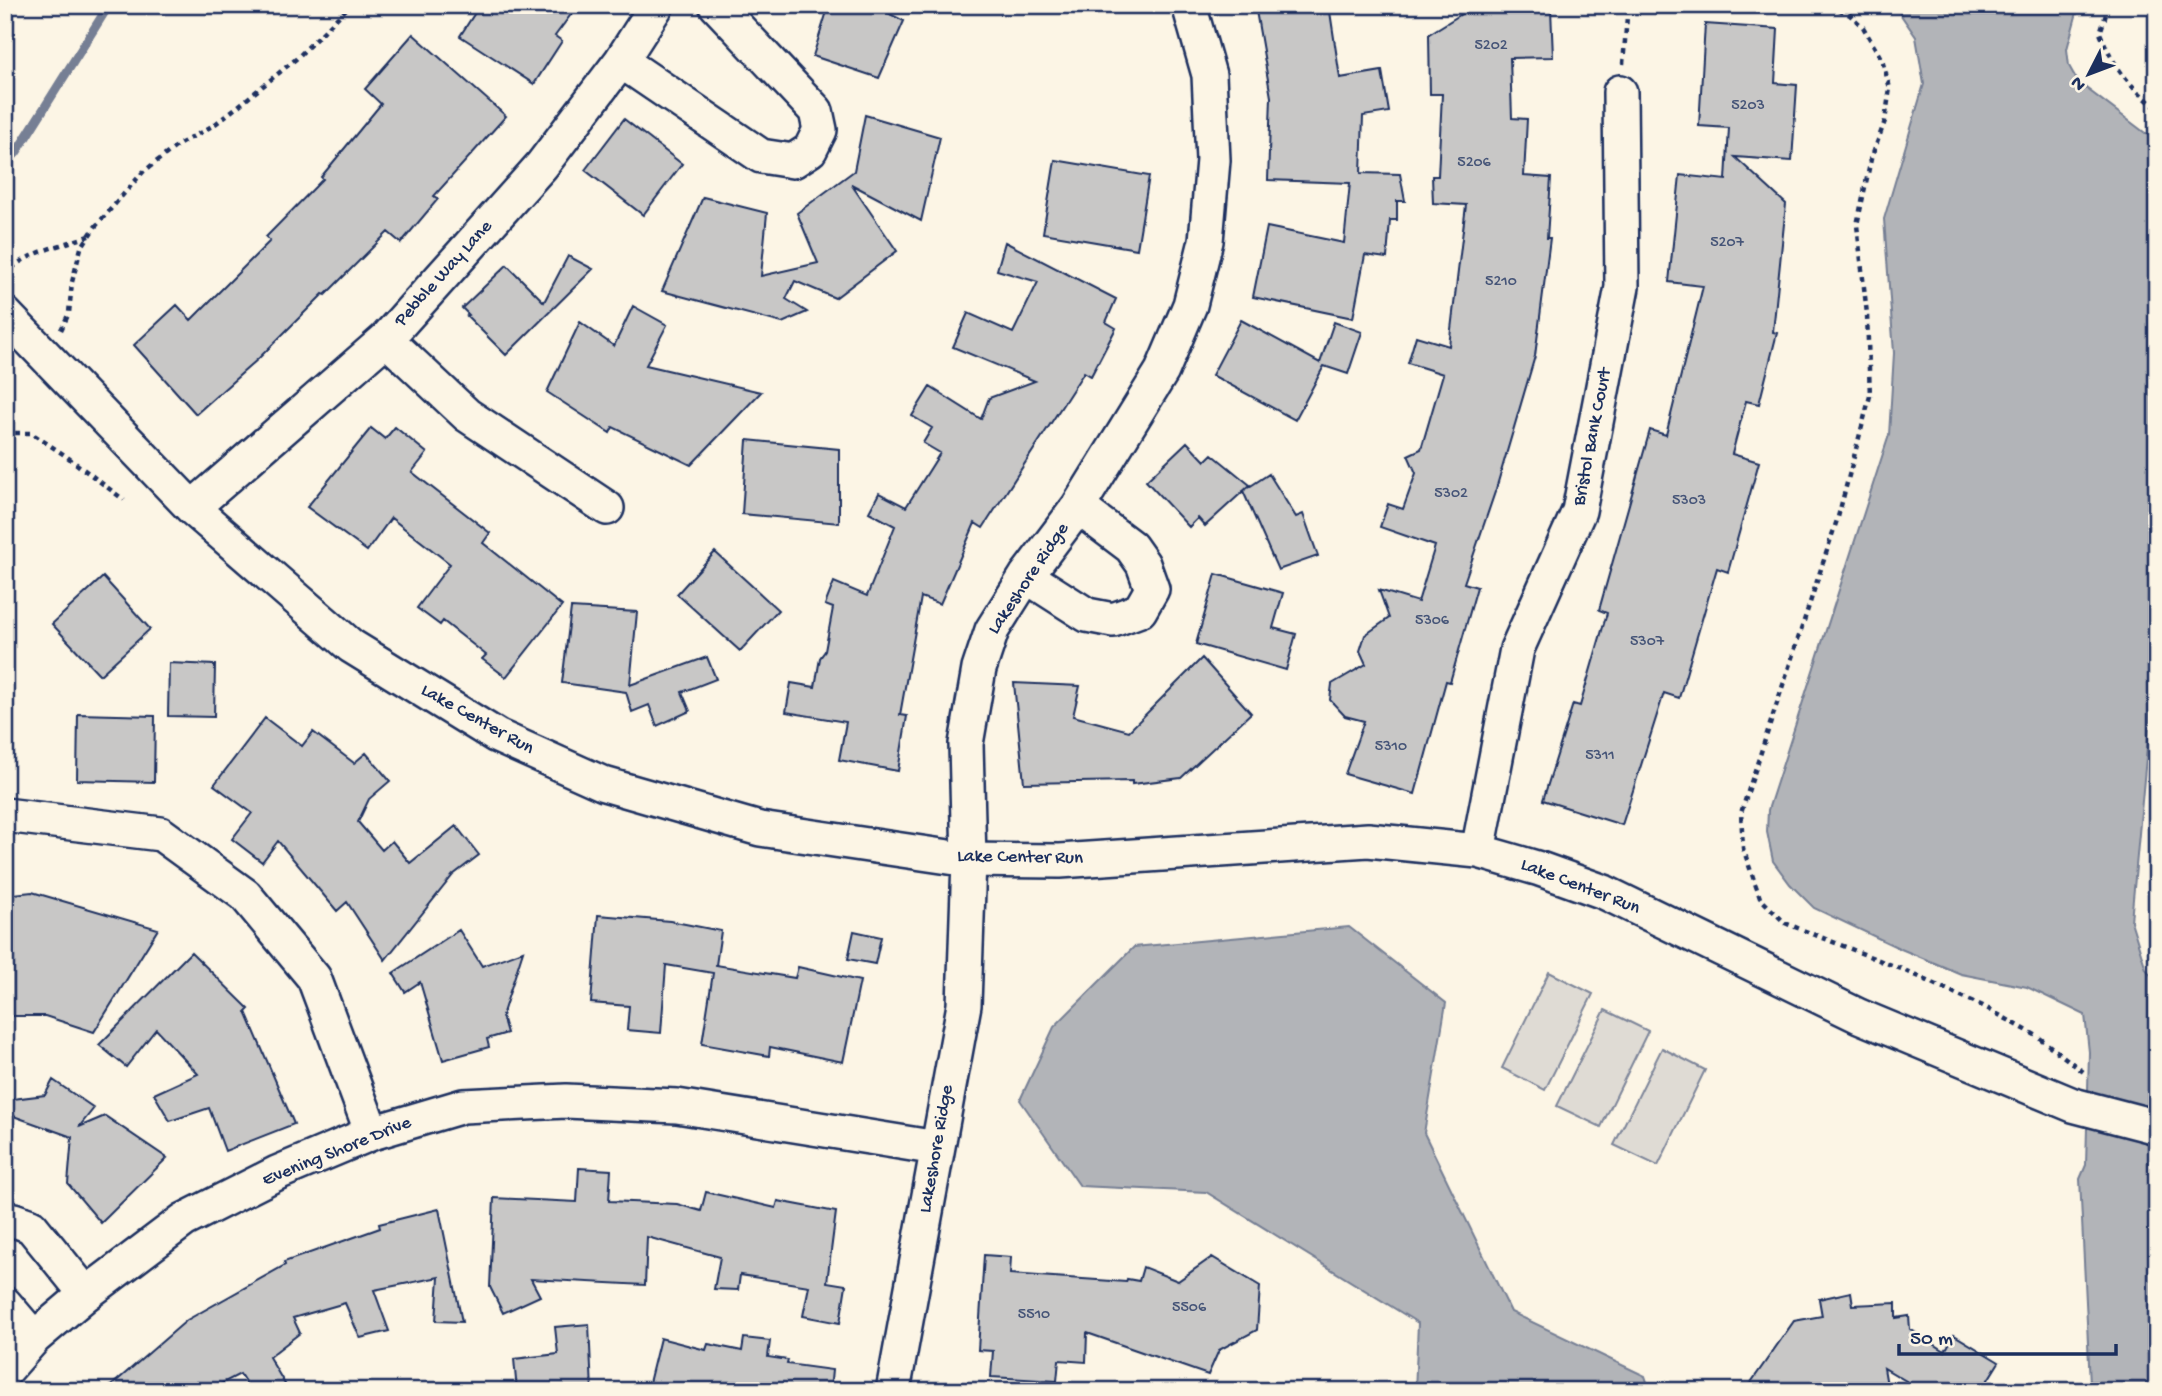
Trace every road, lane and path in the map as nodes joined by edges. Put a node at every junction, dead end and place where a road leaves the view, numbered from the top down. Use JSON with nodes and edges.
{"nodes":[{"id":1,"x":350,"y":5,"type":"edge"},
{"id":2,"x":657,"y":5,"type":"edge"},
{"id":3,"x":716,"y":5,"type":"edge"},
{"id":4,"x":1189,"y":5,"type":"edge"},
{"id":5,"x":1628,"y":5,"type":"edge"},
{"id":6,"x":1830,"y":5,"type":"edge"},
{"id":7,"x":2109,"y":5,"type":"edge"},
{"id":8,"x":621,"y":61,"type":"junction"},
{"id":9,"x":1620,"y":92,"type":"joint"},
{"id":10,"x":2157,"y":108,"type":"edge"},
{"id":11,"x":89,"y":235,"type":"junction"},
{"id":12,"x":5,"y":276,"type":"edge"},
{"id":13,"x":5,"y":314,"type":"edge"},
{"id":14,"x":60,"y":332,"type":"dead end"},
{"id":15,"x":386,"y":338,"type":"junction"},
{"id":16,"x":5,"y":433,"type":"edge"},
{"id":17,"x":124,"y":500,"type":"dead end"},
{"id":18,"x":1078,"y":507,"type":"junction"},
{"id":19,"x":607,"y":508,"type":"dead end"},
{"id":20,"x":192,"y":509,"type":"junction"},
{"id":21,"x":1026,"y":576,"type":"junction"},
{"id":22,"x":5,"y":815,"type":"edge"},
{"id":23,"x":1478,"y":851,"type":"junction"},
{"id":24,"x":969,"y":860,"type":"junction"},
{"id":25,"x":2092,"y":1076,"type":"dead end"},
{"id":26,"x":2157,"y":1127,"type":"edge"},
{"id":27,"x":372,"y":1133,"type":"junction"},
{"id":28,"x":937,"y":1148,"type":"junction"},
{"id":29,"x":5,"y":1222,"type":"edge"},
{"id":30,"x":86,"y":1294,"type":"junction"},
{"id":31,"x":5,"y":1304,"type":"edge"},
{"id":32,"x":34,"y":1338,"type":"junction"},
{"id":33,"x":5,"y":1371,"type":"edge"},
{"id":34,"x":893,"y":1391,"type":"edge"}],
"edges":[{"from":1,"to":11,"type":"path"},
{"from":2,"to":8,"type":"street","name":"Pebble Way Lane"},
{"from":3,"to":8,"type":"street"},
{"from":4,"to":18,"type":"street","name":"Lakeshore Ridge"},
{"from":5,"to":9,"type":"path"},
{"from":6,"to":25,"type":"path"},
{"from":7,"to":10,"type":"path"},
{"from":8,"to":15,"type":"street","name":"Pebble Way Lane"},
{"from":9,"to":23,"type":"street","name":"Bristol Bank Court"},
{"from":11,"to":12,"type":"path"},
{"from":11,"to":14,"type":"path"},
{"from":13,"to":20,"type":"street","name":"Lake Center Run"},
{"from":15,"to":19,"type":"street"},
{"from":15,"to":20,"type":"street","name":"Pebble Way Lane"},
{"from":16,"to":17,"type":"path"},
{"from":18,"to":21,"type":"street","name":"Lakeshore Ridge"},
{"from":18,"to":21,"type":"street"},
{"from":20,"to":24,"type":"street","name":"Lake Center Run"},
{"from":21,"to":24,"type":"street","name":"Lakeshore Ridge"},
{"from":22,"to":27,"type":"street"},
{"from":23,"to":24,"type":"street","name":"Lake Center Run"},
{"from":23,"to":26,"type":"street","name":"Lake Center Run"},
{"from":24,"to":28,"type":"street","name":"Lakeshore Ridge"},
{"from":27,"to":28,"type":"street","name":"Evening Shore Drive"},
{"from":27,"to":30,"type":"street","name":"Evening Shore Drive"},
{"from":28,"to":34,"type":"street","name":"Lakeshore Ridge"},
{"from":29,"to":30,"type":"street"},
{"from":30,"to":32,"type":"street","name":"Evening Shore Drive"},
{"from":31,"to":32,"type":"street"},
{"from":32,"to":33,"type":"street","name":"Evening Shore Drive"}]}
